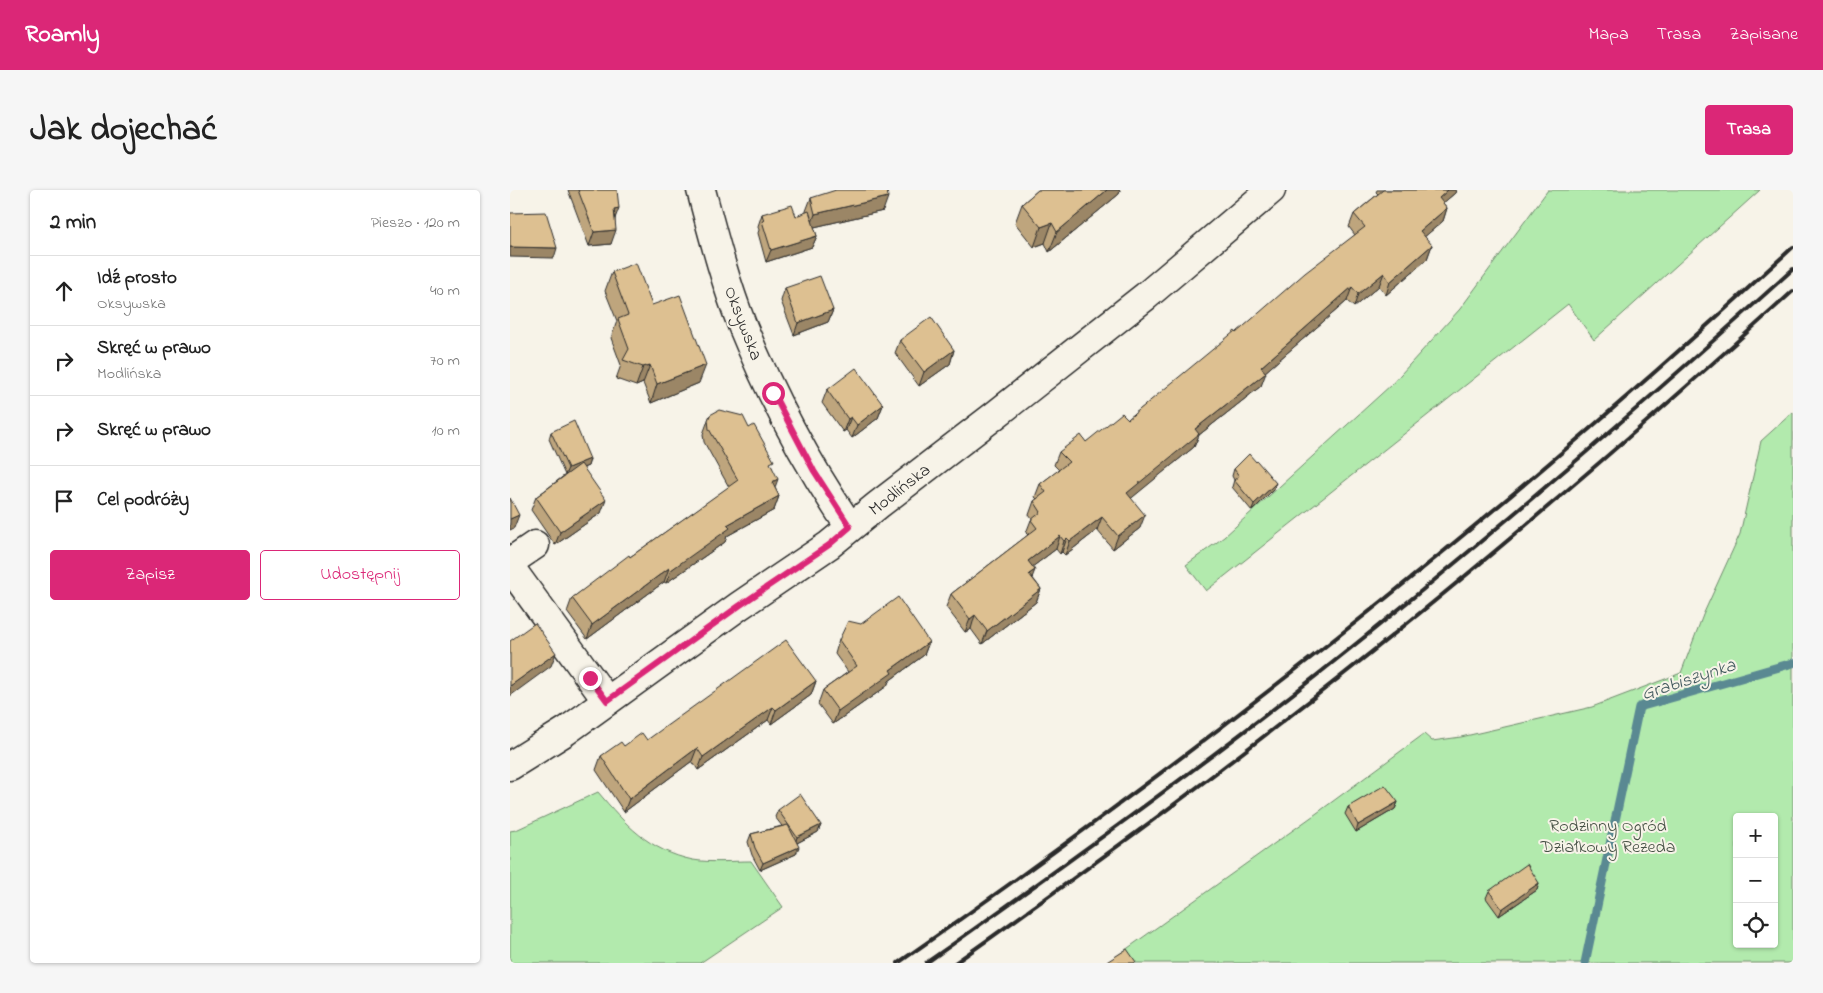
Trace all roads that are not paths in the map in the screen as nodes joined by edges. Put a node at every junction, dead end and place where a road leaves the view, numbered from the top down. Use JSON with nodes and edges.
{"nodes":[{"id":1,"x":701,"y":190,"type":"edge"},
{"id":2,"x":1271,"y":190,"type":"edge"},
{"id":3,"x":850,"y":527,"type":"junction"},
{"id":4,"x":535,"y":545,"type":"dead end"},
{"id":5,"x":510,"y":562,"type":"edge"},
{"id":6,"x":510,"y":566,"type":"edge"},
{"id":7,"x":607,"y":701,"type":"junction"},
{"id":8,"x":510,"y":766,"type":"edge"}],
"edges":[{"from":1,"to":3,"type":"street","name":"Oksywska"},
{"from":2,"to":3,"type":"street","name":"Modlińska"},
{"from":3,"to":7,"type":"street","name":"Modlińska"},
{"from":4,"to":5,"type":"street"},
{"from":6,"to":7,"type":"street"},
{"from":7,"to":8,"type":"street","name":"Modlińska"}]}
